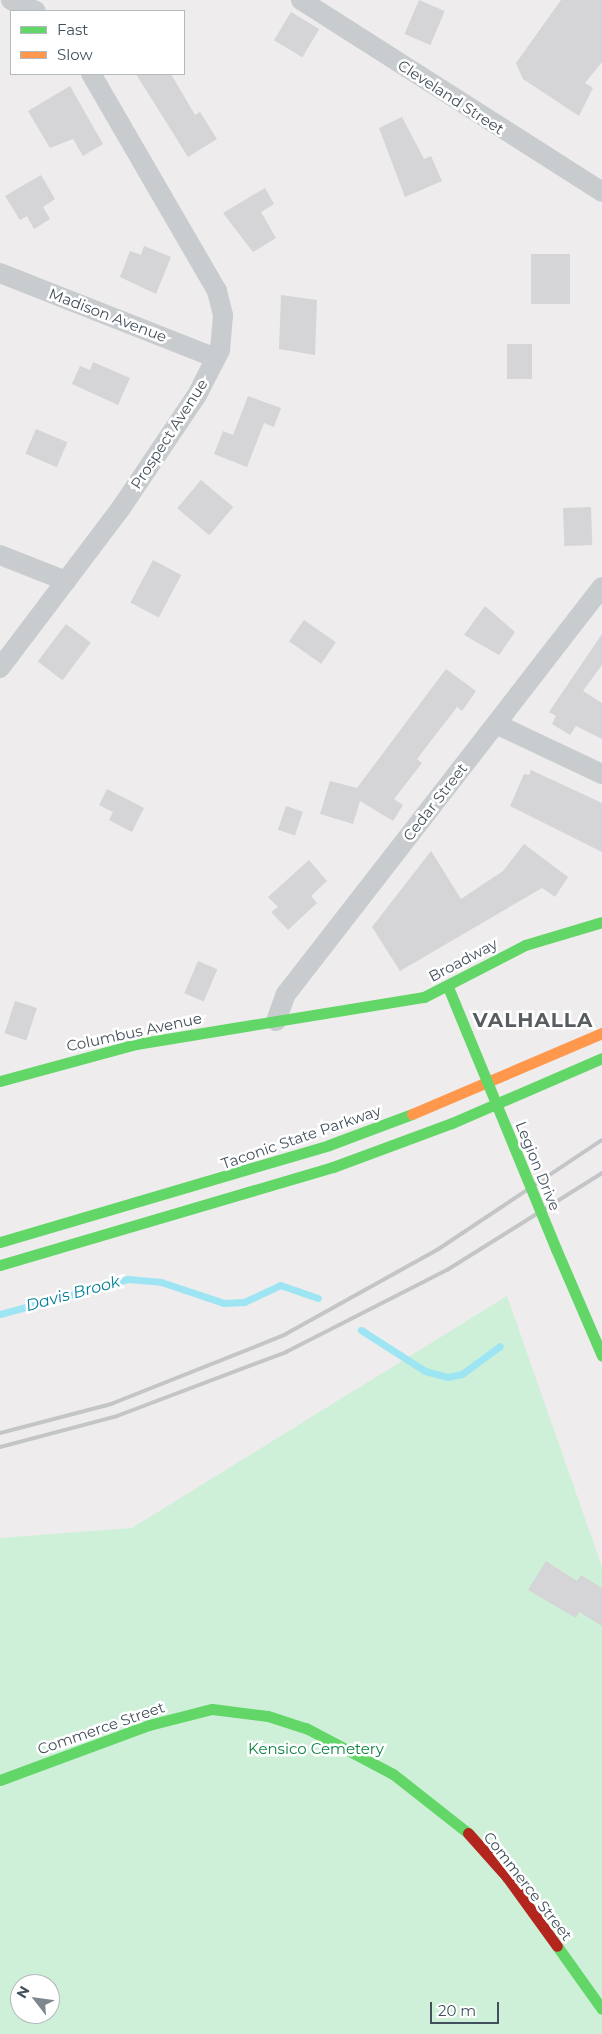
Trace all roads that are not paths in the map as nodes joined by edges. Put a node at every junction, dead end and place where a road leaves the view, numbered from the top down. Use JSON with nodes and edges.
{"nodes":[{"id":1,"x":11,"y":0,"type":"edge"},
{"id":2,"x":301,"y":0,"type":"edge"},
{"id":3,"x":34,"y":10,"type":"edge"},
{"id":4,"x":92,"y":75,"type":"edge"},
{"id":5,"x":602,"y":192,"type":"edge"},
{"id":6,"x":0,"y":273,"type":"edge"},
{"id":7,"x":216,"y":358,"type":"junction"},
{"id":8,"x":0,"y":555,"type":"edge"},
{"id":9,"x":66,"y":581,"type":"junction"},
{"id":10,"x":602,"y":587,"type":"edge"},
{"id":11,"x":0,"y":668,"type":"edge"},
{"id":12,"x":496,"y":724,"type":"junction"},
{"id":13,"x":602,"y":774,"type":"edge"},
{"id":14,"x":602,"y":922,"type":"edge"},
{"id":15,"x":448,"y":987,"type":"junction"},
{"id":16,"x":276,"y":1021,"type":"junction"},
{"id":17,"x":602,"y":1033,"type":"edge"},
{"id":18,"x":602,"y":1058,"type":"edge"},
{"id":19,"x":0,"y":1080,"type":"edge"},
{"id":20,"x":497,"y":1105,"type":"junction"},
{"id":21,"x":0,"y":1242,"type":"edge"},
{"id":22,"x":0,"y":1265,"type":"edge"},
{"id":23,"x":602,"y":1356,"type":"edge"},
{"id":24,"x":0,"y":1780,"type":"edge"},
{"id":25,"x":602,"y":2009,"type":"edge"}],
"edges":[{"from":1,"to":3,"type":"street"},
{"from":2,"to":5,"type":"street","name":"Cleveland Street"},
{"from":4,"to":7,"type":"street","name":"Prospect Avenue"},
{"from":6,"to":7,"type":"street","name":"Madison Avenue"},
{"from":7,"to":9,"type":"street","name":"Prospect Avenue"},
{"from":8,"to":9,"type":"street"},
{"from":9,"to":11,"type":"street","name":"Prospect Avenue"},
{"from":10,"to":12,"type":"street","name":"Cedar Street"},
{"from":12,"to":13,"type":"street"},
{"from":12,"to":16,"type":"street","name":"Cedar Street"},
{"from":14,"to":15,"type":"main road","name":"Broadway"},
{"from":15,"to":16,"type":"main road","name":"Broadway"},
{"from":15,"to":20,"type":"main road","name":"Legion Drive","bridge":true},
{"from":16,"to":19,"type":"main road","name":"Columbus Avenue"},
{"from":17,"to":21,"type":"main road","name":"Taconic State Parkway"},
{"from":18,"to":20,"type":"main road"},
{"from":20,"to":22,"type":"main road"},
{"from":20,"to":23,"type":"main road","name":"Legion Drive","bridge":true},
{"from":24,"to":25,"type":"main road","name":"Commerce Street"}]}
